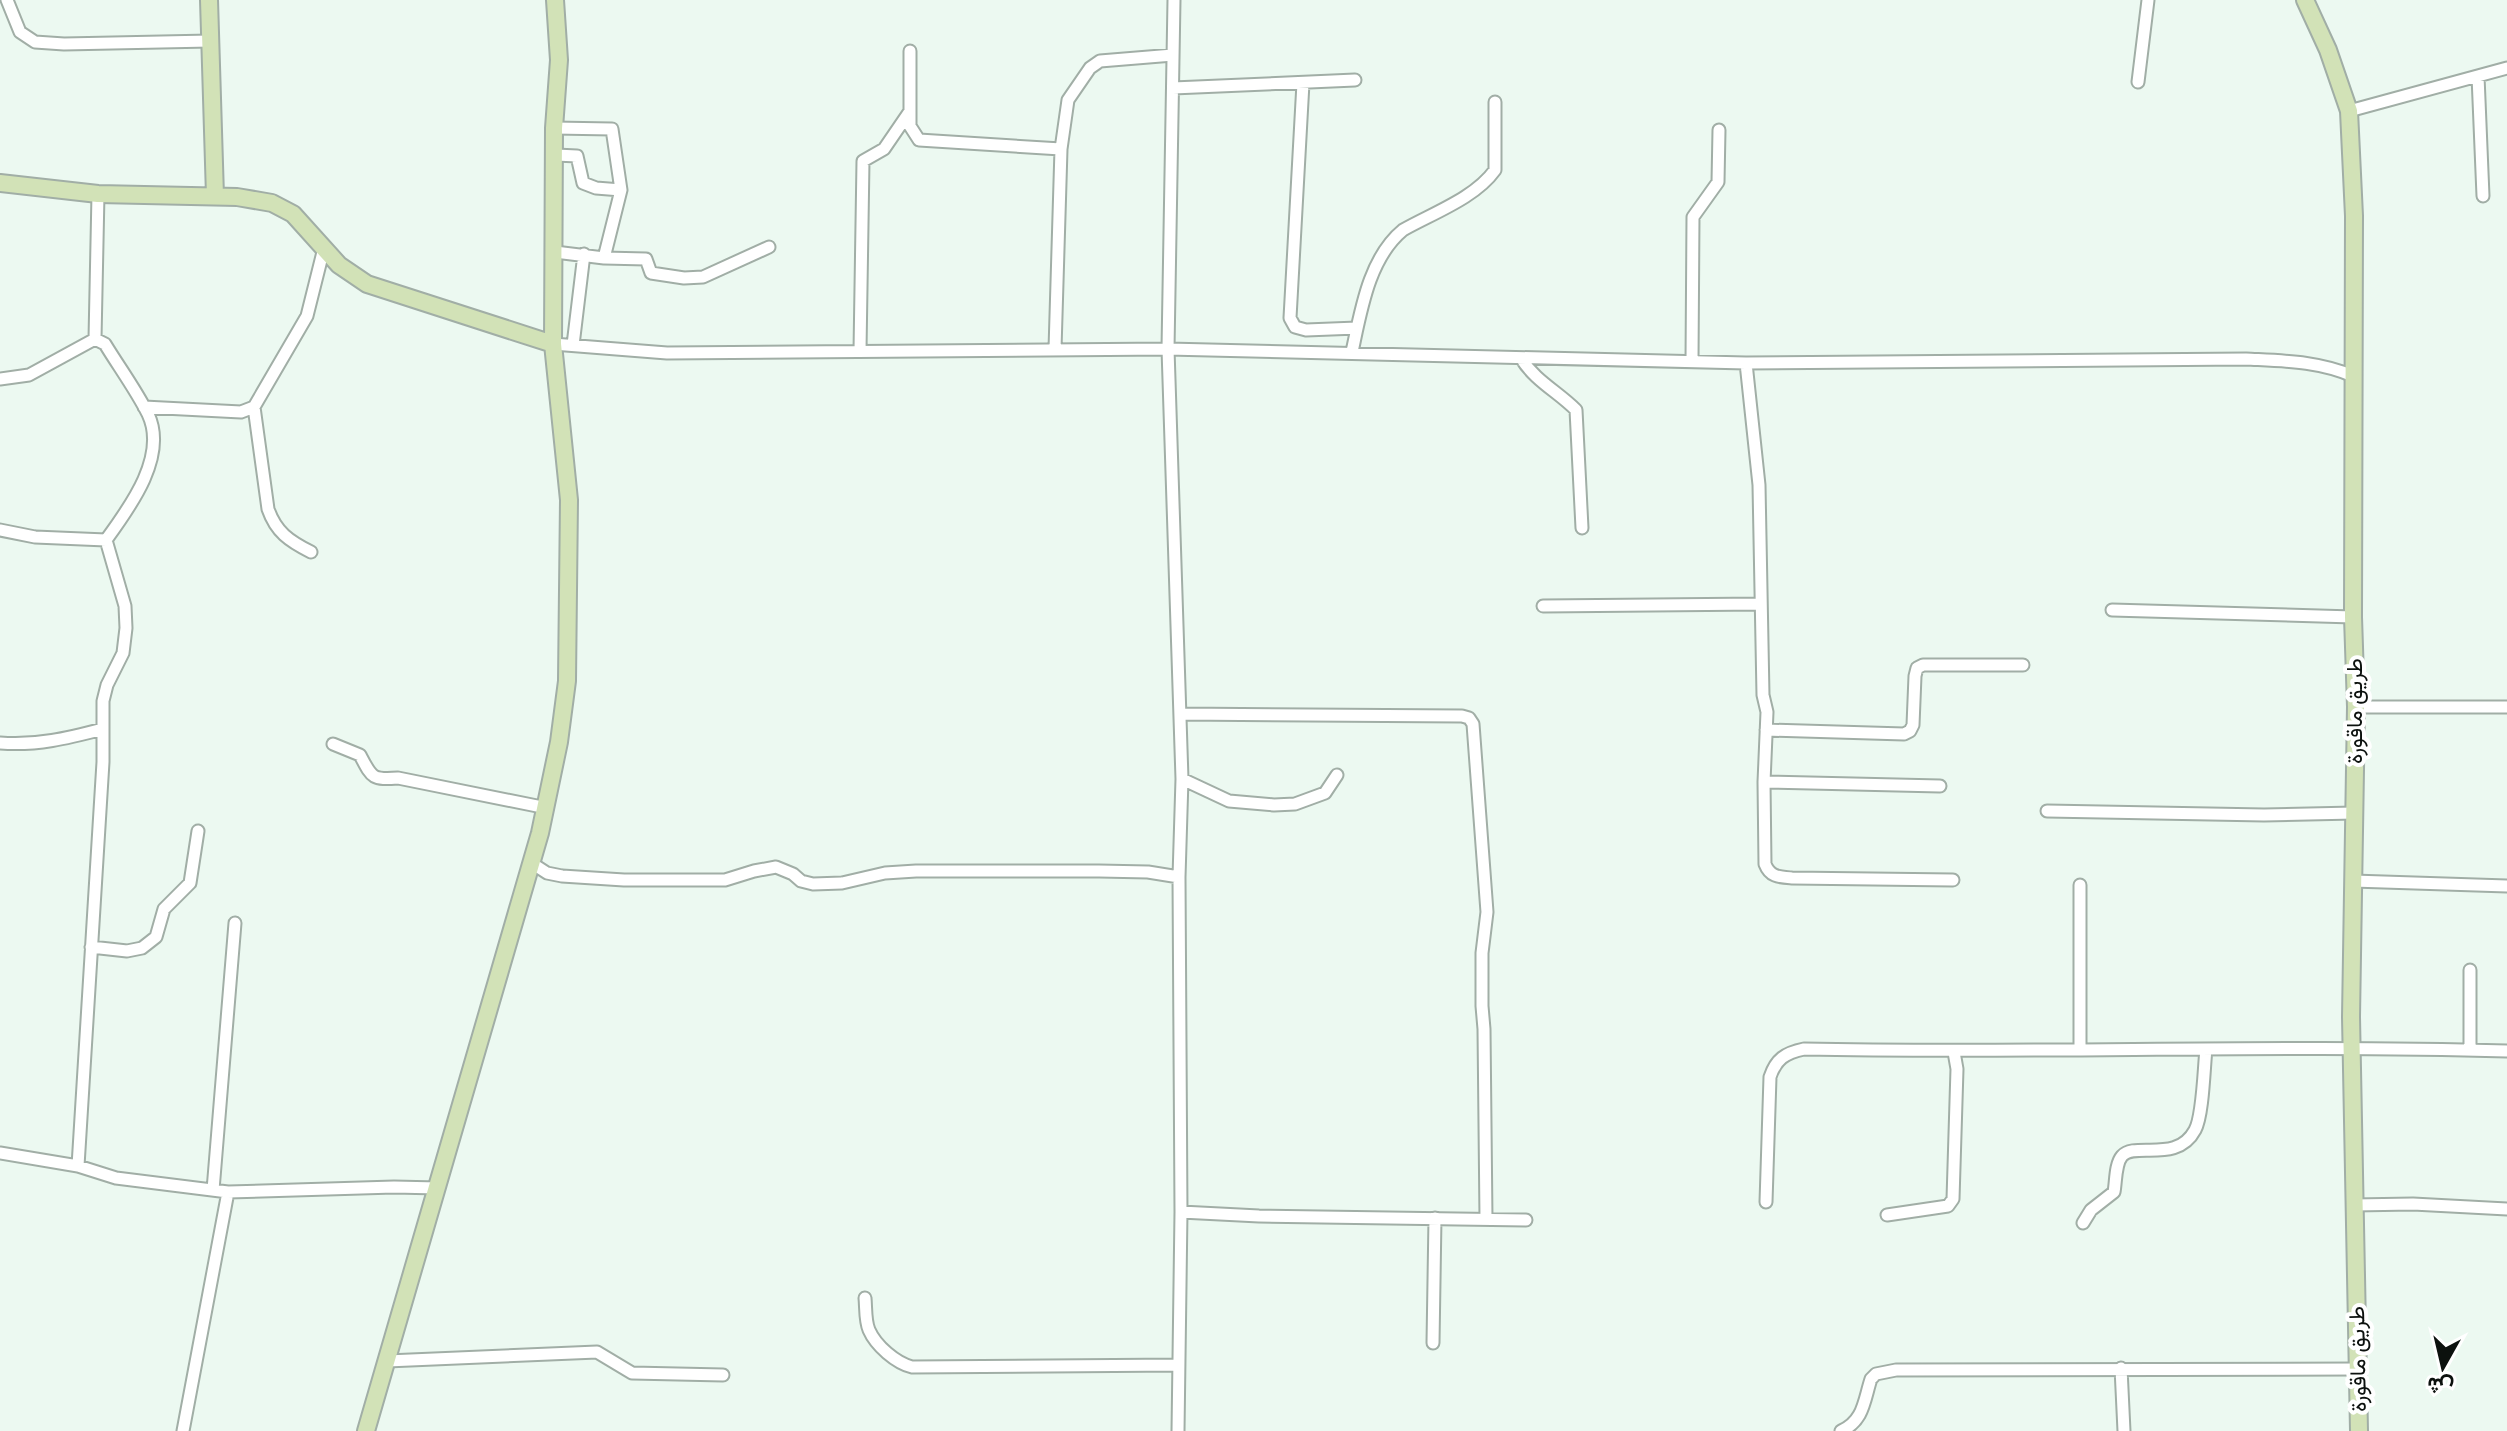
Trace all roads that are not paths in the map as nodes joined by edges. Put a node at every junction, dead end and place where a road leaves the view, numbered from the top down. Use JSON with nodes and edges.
{"nodes":[{"id":1,"x":7,"y":0,"type":"edge"},
{"id":2,"x":209,"y":0,"type":"edge"},
{"id":3,"x":555,"y":0,"type":"edge"},
{"id":4,"x":1174,"y":0,"type":"edge"},
{"id":5,"x":2148,"y":0,"type":"edge"},
{"id":6,"x":2305,"y":0,"type":"edge"},
{"id":7,"x":210,"y":41,"type":"junction"},
{"id":8,"x":910,"y":51,"type":"dead end"},
{"id":9,"x":1173,"y":55,"type":"junction"},
{"id":10,"x":2507,"y":68,"type":"edge"},
{"id":11,"x":2478,"y":76,"type":"junction"},
{"id":12,"x":1355,"y":80,"type":"dead end"},
{"id":13,"x":2138,"y":82,"type":"dead end"},
{"id":14,"x":1303,"y":83,"type":"junction"},
{"id":15,"x":1173,"y":88,"type":"junction"},
{"id":16,"x":1495,"y":102,"type":"dead end"},
{"id":17,"x":910,"y":111,"type":"junction"},
{"id":18,"x":2349,"y":111,"type":"junction"},
{"id":19,"x":554,"y":128,"type":"junction"},
{"id":20,"x":1719,"y":130,"type":"dead end"},
{"id":21,"x":1061,"y":149,"type":"junction"},
{"id":22,"x":556,"y":155,"type":"junction"},
{"id":23,"x":0,"y":183,"type":"edge"},
{"id":24,"x":621,"y":190,"type":"junction"},
{"id":25,"x":98,"y":194,"type":"junction"},
{"id":26,"x":215,"y":196,"type":"junction"},
{"id":27,"x":2483,"y":196,"type":"dead end"},
{"id":28,"x":769,"y":247,"type":"dead end"},
{"id":29,"x":324,"y":248,"type":"junction"},
{"id":30,"x":555,"y":252,"type":"junction"},
{"id":31,"x":584,"y":254,"type":"junction"},
{"id":32,"x":604,"y":258,"type":"junction"},
{"id":33,"x":1357,"y":328,"type":"junction"},
{"id":34,"x":95,"y":339,"type":"junction"},
{"id":35,"x":553,"y":344,"type":"junction"},
{"id":36,"x":573,"y":345,"type":"junction"},
{"id":37,"x":1055,"y":349,"type":"junction"},
{"id":38,"x":1168,"y":349,"type":"junction"},
{"id":39,"x":860,"y":351,"type":"junction"},
{"id":40,"x":1352,"y":352,"type":"junction"},
{"id":41,"x":1521,"y":358,"type":"junction"},
{"id":42,"x":1692,"y":361,"type":"junction"},
{"id":43,"x":1746,"y":363,"type":"junction"},
{"id":44,"x":2353,"y":376,"type":"junction"},
{"id":45,"x":0,"y":379,"type":"edge"},
{"id":46,"x":144,"y":407,"type":"junction"},
{"id":47,"x":254,"y":407,"type":"junction"},
{"id":48,"x":1582,"y":528,"type":"dead end"},
{"id":49,"x":0,"y":530,"type":"edge"},
{"id":50,"x":106,"y":540,"type":"junction"},
{"id":51,"x":311,"y":552,"type":"dead end"},
{"id":52,"x":1761,"y":604,"type":"junction"},
{"id":53,"x":1543,"y":606,"type":"dead end"},
{"id":54,"x":2112,"y":610,"type":"dead end"},
{"id":55,"x":2353,"y":617,"type":"junction"},
{"id":56,"x":2023,"y":665,"type":"dead end"},
{"id":57,"x":2356,"y":707,"type":"junction"},
{"id":58,"x":2507,"y":707,"type":"edge"},
{"id":59,"x":1180,"y":714,"type":"junction"},
{"id":60,"x":103,"y":729,"type":"junction"},
{"id":61,"x":1766,"y":730,"type":"junction"},
{"id":62,"x":0,"y":743,"type":"edge"},
{"id":63,"x":333,"y":744,"type":"dead end"},
{"id":64,"x":1337,"y":775,"type":"dead end"},
{"id":65,"x":1182,"y":779,"type":"junction"},
{"id":66,"x":1764,"y":782,"type":"junction"},
{"id":67,"x":1940,"y":786,"type":"dead end"},
{"id":68,"x":547,"y":808,"type":"junction"},
{"id":69,"x":2047,"y":811,"type":"dead end"},
{"id":70,"x":2354,"y":813,"type":"junction"},
{"id":71,"x":198,"y":831,"type":"dead end"},
{"id":72,"x":530,"y":862,"type":"junction"},
{"id":73,"x":1179,"y":877,"type":"junction"},
{"id":74,"x":1953,"y":880,"type":"dead end"},
{"id":75,"x":2353,"y":881,"type":"junction"},
{"id":76,"x":2080,"y":885,"type":"dead end"},
{"id":77,"x":2507,"y":886,"type":"edge"},
{"id":78,"x":235,"y":923,"type":"dead end"},
{"id":79,"x":91,"y":947,"type":"junction"},
{"id":80,"x":2470,"y":970,"type":"dead end"},
{"id":81,"x":2206,"y":1049,"type":"junction"},
{"id":82,"x":2352,"y":1049,"type":"junction"},
{"id":83,"x":2080,"y":1050,"type":"junction"},
{"id":84,"x":2470,"y":1050,"type":"junction"},
{"id":85,"x":2507,"y":1051,"type":"edge"},
{"id":86,"x":1954,"y":1052,"type":"junction"},
{"id":87,"x":0,"y":1153,"type":"edge"},
{"id":88,"x":78,"y":1166,"type":"junction"},
{"id":89,"x":438,"y":1188,"type":"junction"},
{"id":90,"x":213,"y":1190,"type":"junction"},
{"id":91,"x":228,"y":1192,"type":"junction"},
{"id":92,"x":1766,"y":1202,"type":"dead end"},
{"id":93,"x":2354,"y":1205,"type":"junction"},
{"id":94,"x":2507,"y":1209,"type":"edge"},
{"id":95,"x":1181,"y":1212,"type":"junction"},
{"id":96,"x":1887,"y":1215,"type":"dead end"},
{"id":97,"x":1435,"y":1218,"type":"junction"},
{"id":98,"x":1486,"y":1219,"type":"junction"},
{"id":99,"x":1526,"y":1220,"type":"dead end"},
{"id":100,"x":2083,"y":1223,"type":"dead end"},
{"id":101,"x":865,"y":1298,"type":"dead end"},
{"id":102,"x":1433,"y":1343,"type":"dead end"},
{"id":103,"x":387,"y":1361,"type":"junction"},
{"id":104,"x":1179,"y":1365,"type":"junction"},
{"id":105,"x":2121,"y":1368,"type":"junction"},
{"id":106,"x":2357,"y":1369,"type":"junction"},
{"id":107,"x":723,"y":1375,"type":"dead end"},
{"id":108,"x":183,"y":1431,"type":"edge"},
{"id":109,"x":366,"y":1431,"type":"edge"},
{"id":110,"x":1178,"y":1431,"type":"edge"},
{"id":111,"x":1841,"y":1431,"type":"edge"},
{"id":112,"x":2124,"y":1431,"type":"edge"},
{"id":113,"x":2359,"y":1431,"type":"edge"}],
"edges":[{"from":1,"to":7,"type":"street"},
{"from":2,"to":7,"type":"street"},
{"from":3,"to":19,"type":"street"},
{"from":4,"to":9,"type":"street"},
{"from":5,"to":13,"type":"street"},
{"from":6,"to":18,"type":"street","name":"طريق ماقورة"},
{"from":7,"to":26,"type":"street"},
{"from":8,"to":17,"type":"street"},
{"from":9,"to":15,"type":"street"},
{"from":9,"to":21,"type":"street"},
{"from":10,"to":11,"type":"street"},
{"from":11,"to":18,"type":"street"},
{"from":11,"to":27,"type":"street"},
{"from":12,"to":14,"type":"street"},
{"from":14,"to":15,"type":"street"},
{"from":14,"to":33,"type":"street"},
{"from":15,"to":38,"type":"street"},
{"from":16,"to":33,"type":"street"},
{"from":17,"to":21,"type":"street"},
{"from":17,"to":39,"type":"street"},
{"from":18,"to":44,"type":"street","name":"طريق ماقورة"},
{"from":19,"to":22,"type":"street"},
{"from":19,"to":24,"type":"street"},
{"from":20,"to":42,"type":"street"},
{"from":21,"to":37,"type":"street"},
{"from":22,"to":24,"type":"street"},
{"from":22,"to":30,"type":"street"},
{"from":23,"to":25,"type":"street"},
{"from":24,"to":32,"type":"street"},
{"from":25,"to":26,"type":"street"},
{"from":25,"to":34,"type":"street"},
{"from":26,"to":29,"type":"street"},
{"from":28,"to":32,"type":"street"},
{"from":29,"to":35,"type":"street"},
{"from":29,"to":47,"type":"street"},
{"from":30,"to":31,"type":"street"},
{"from":30,"to":35,"type":"street"},
{"from":31,"to":32,"type":"street"},
{"from":31,"to":36,"type":"street"},
{"from":33,"to":40,"type":"street"},
{"from":34,"to":45,"type":"street"},
{"from":34,"to":46,"type":"street"},
{"from":35,"to":36,"type":"street"},
{"from":35,"to":68,"type":"street"},
{"from":36,"to":39,"type":"street"},
{"from":37,"to":38,"type":"street"},
{"from":37,"to":39,"type":"street"},
{"from":38,"to":40,"type":"street"},
{"from":38,"to":59,"type":"street"},
{"from":40,"to":41,"type":"street"},
{"from":41,"to":42,"type":"street"},
{"from":41,"to":48,"type":"street"},
{"from":42,"to":43,"type":"street"},
{"from":43,"to":44,"type":"street"},
{"from":43,"to":52,"type":"street"},
{"from":44,"to":55,"type":"street","name":"طريق ماقورة"},
{"from":46,"to":47,"type":"street"},
{"from":46,"to":50,"type":"street"},
{"from":47,"to":51,"type":"street"},
{"from":49,"to":50,"type":"street"},
{"from":50,"to":60,"type":"street"},
{"from":52,"to":53,"type":"street"},
{"from":52,"to":61,"type":"street"},
{"from":54,"to":55,"type":"street"},
{"from":55,"to":57,"type":"street","name":"طريق ماقورة"},
{"from":56,"to":61,"type":"street"},
{"from":57,"to":58,"type":"street"},
{"from":57,"to":70,"type":"street","name":"طريق ماقورة"},
{"from":59,"to":65,"type":"street"},
{"from":59,"to":98,"type":"street"},
{"from":60,"to":62,"type":"street"},
{"from":60,"to":79,"type":"street"},
{"from":61,"to":66,"type":"street"},
{"from":63,"to":68,"type":"street"},
{"from":64,"to":65,"type":"street"},
{"from":65,"to":73,"type":"street"},
{"from":66,"to":67,"type":"street"},
{"from":66,"to":74,"type":"street"},
{"from":68,"to":72,"type":"street"},
{"from":69,"to":70,"type":"street"},
{"from":70,"to":75,"type":"street","name":"طريق ماقورة"},
{"from":71,"to":79,"type":"street"},
{"from":72,"to":73,"type":"street"},
{"from":72,"to":89,"type":"street"},
{"from":73,"to":95,"type":"street"},
{"from":75,"to":77,"type":"street"},
{"from":75,"to":82,"type":"street","name":"طريق ماقورة"},
{"from":76,"to":83,"type":"street"},
{"from":78,"to":90,"type":"street"},
{"from":79,"to":88,"type":"street"},
{"from":80,"to":84,"type":"street"},
{"from":81,"to":82,"type":"street"},
{"from":81,"to":83,"type":"street"},
{"from":81,"to":100,"type":"street"},
{"from":82,"to":84,"type":"street"},
{"from":82,"to":93,"type":"street","name":"طريق ماقورة"},
{"from":83,"to":86,"type":"street"},
{"from":84,"to":85,"type":"street"},
{"from":86,"to":92,"type":"street"},
{"from":86,"to":96,"type":"street"},
{"from":87,"to":88,"type":"street"},
{"from":88,"to":90,"type":"street"},
{"from":89,"to":91,"type":"street"},
{"from":89,"to":103,"type":"street"},
{"from":90,"to":91,"type":"street"},
{"from":91,"to":108,"type":"street"},
{"from":93,"to":94,"type":"street"},
{"from":93,"to":106,"type":"street","name":"طريق ماقورة"},
{"from":95,"to":97,"type":"street"},
{"from":95,"to":104,"type":"street"},
{"from":97,"to":98,"type":"street"},
{"from":97,"to":102,"type":"street"},
{"from":98,"to":99,"type":"street"},
{"from":101,"to":104,"type":"street"},
{"from":103,"to":107,"type":"street"},
{"from":103,"to":109,"type":"street"},
{"from":104,"to":110,"type":"street"},
{"from":105,"to":106,"type":"street"},
{"from":105,"to":111,"type":"street"},
{"from":105,"to":112,"type":"street"},
{"from":106,"to":113,"type":"street","name":"طريق ماقورة"}]}
